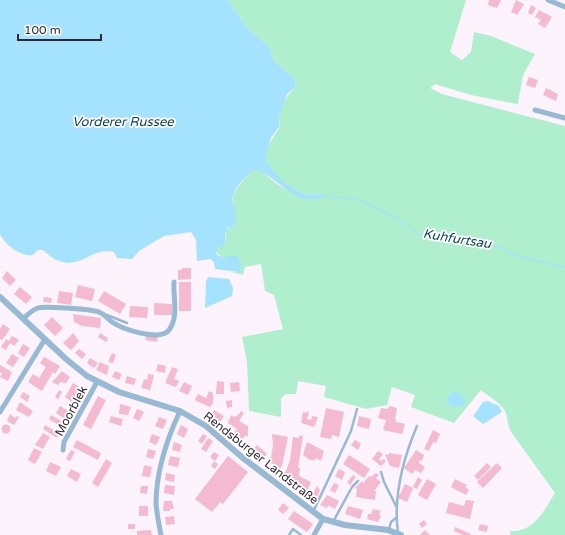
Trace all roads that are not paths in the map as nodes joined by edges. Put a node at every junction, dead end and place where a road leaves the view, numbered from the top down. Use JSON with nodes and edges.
{"nodes":[{"id":1,"x":548,"y":0,"type":"edge"},
{"id":2,"x":565,"y":7,"type":"edge"},
{"id":3,"x":535,"y":110,"type":"dead end"},
{"id":4,"x":565,"y":118,"type":"edge"},
{"id":5,"x":174,"y":282,"type":"dead end"},
{"id":6,"x":0,"y":297,"type":"edge"},
{"id":7,"x":105,"y":314,"type":"junction"},
{"id":8,"x":23,"y":319,"type":"junction"},
{"id":9,"x":127,"y":323,"type":"dead end"},
{"id":10,"x":45,"y":339,"type":"junction"},
{"id":11,"x":97,"y":382,"type":"junction"},
{"id":12,"x":356,"y":409,"type":"dead end"},
{"id":13,"x":180,"y":411,"type":"junction"},
{"id":14,"x":0,"y":412,"type":"edge"},
{"id":15,"x":417,"y":426,"type":"dead end"},
{"id":16,"x":63,"y":450,"type":"dead end"},
{"id":17,"x":381,"y":472,"type":"dead end"},
{"id":18,"x":358,"y":481,"type":"dead end"},
{"id":19,"x":397,"y":508,"type":"junction"},
{"id":20,"x":313,"y":512,"type":"junction"},
{"id":21,"x":396,"y":518,"type":"junction"},
{"id":22,"x":324,"y":519,"type":"junction"},
{"id":23,"x":333,"y":522,"type":"junction"},
{"id":24,"x":388,"y":530,"type":"junction"},
{"id":25,"x":400,"y":534,"type":"edge"},
{"id":26,"x":161,"y":535,"type":"edge"},
{"id":27,"x":289,"y":535,"type":"edge"},
{"id":28,"x":301,"y":535,"type":"edge"},
{"id":29,"x":314,"y":535,"type":"edge"}],
"edges":[{"from":1,"to":2,"type":"street"},
{"from":3,"to":4,"type":"street"},
{"from":5,"to":7,"type":"street"},
{"from":6,"to":8,"type":"street","name":"Rendsburger Landstraße"},
{"from":7,"to":8,"type":"street"},
{"from":7,"to":9,"type":"lane"},
{"from":8,"to":10,"type":"street","name":"Rendsburger Landstraße"},
{"from":10,"to":11,"type":"street","name":"Rendsburger Landstraße"},
{"from":10,"to":14,"type":"street"},
{"from":11,"to":13,"type":"street","name":"Rendsburger Landstraße"},
{"from":11,"to":16,"type":"street","name":"Moorblek"},
{"from":12,"to":20,"type":"lane"},
{"from":13,"to":20,"type":"street","name":"Rendsburger Landstraße"},
{"from":13,"to":26,"type":"street"},
{"from":15,"to":19,"type":"lane"},
{"from":17,"to":19,"type":"lane"},
{"from":18,"to":23,"type":"lane"},
{"from":19,"to":21,"type":"lane"},
{"from":20,"to":22,"type":"street","name":"Rendsburger Landstraße"},
{"from":21,"to":24,"type":"lane"},
{"from":21,"to":25,"type":"lane"},
{"from":22,"to":23,"type":"street","name":"Rendsburger Landstraße"},
{"from":22,"to":29,"type":"street"},
{"from":23,"to":24,"type":"street","name":"Rendsburger Landstraße"},
{"from":24,"to":25,"type":"street","name":"Rendsburger Landstraße"},
{"from":27,"to":28,"type":"lane"}]}
